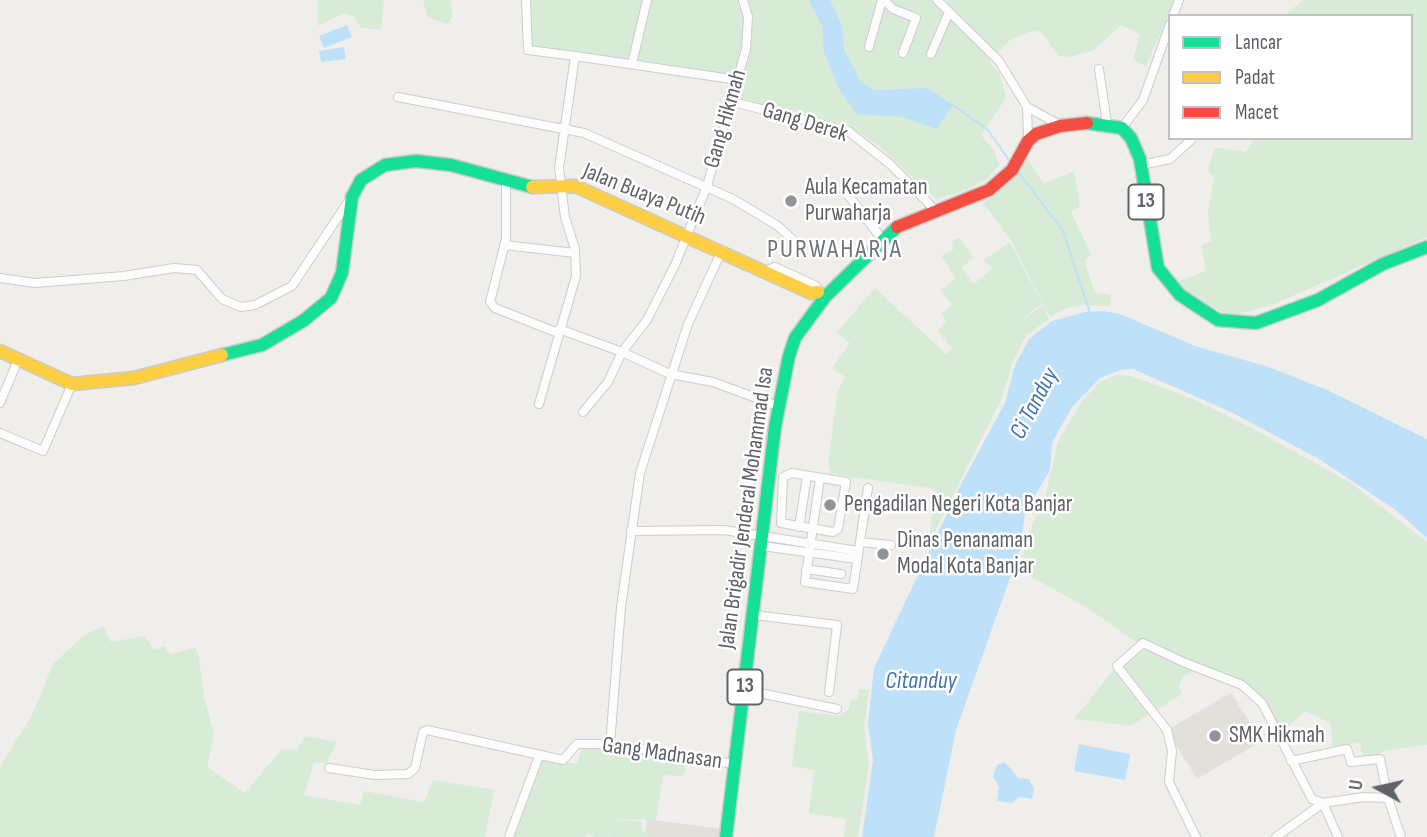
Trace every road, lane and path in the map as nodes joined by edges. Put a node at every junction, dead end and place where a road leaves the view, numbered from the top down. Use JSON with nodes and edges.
{"nodes":[{"id":1,"x":526,"y":0,"type":"edge"},
{"id":2,"x":647,"y":0,"type":"edge"},
{"id":3,"x":743,"y":0,"type":"edge"},
{"id":4,"x":883,"y":0,"type":"edge"},
{"id":5,"x":937,"y":0,"type":"edge"},
{"id":6,"x":949,"y":12,"type":"junction"},
{"id":7,"x":869,"y":47,"type":"dead end"},
{"id":8,"x":1165,"y":52,"type":"edge"},
{"id":9,"x":903,"y":53,"type":"dead end"},
{"id":10,"x":931,"y":54,"type":"dead end"},
{"id":11,"x":575,"y":57,"type":"junction"},
{"id":12,"x":632,"y":64,"type":"junction"},
{"id":13,"x":1099,"y":69,"type":"dead end"},
{"id":14,"x":738,"y":80,"type":"junction"},
{"id":15,"x":398,"y":97,"type":"dead end"},
{"id":16,"x":733,"y":102,"type":"junction"},
{"id":17,"x":1027,"y":107,"type":"junction"},
{"id":18,"x":1107,"y":124,"type":"junction"},
{"id":19,"x":1060,"y":126,"type":"junction"},
{"id":20,"x":563,"y":128,"type":"junction"},
{"id":21,"x":1122,"y":128,"type":"junction"},
{"id":22,"x":1191,"y":140,"type":"dead end"},
{"id":23,"x":1028,"y":141,"type":"junction"},
{"id":24,"x":1141,"y":165,"type":"junction"},
{"id":25,"x":506,"y":181,"type":"junction"},
{"id":26,"x":562,"y":186,"type":"junction"},
{"id":27,"x":707,"y":186,"type":"junction"},
{"id":28,"x":845,"y":191,"type":"dead end"},
{"id":29,"x":352,"y":197,"type":"junction"},
{"id":30,"x":935,"y":209,"type":"junction"},
{"id":31,"x":687,"y":234,"type":"junction"},
{"id":32,"x":882,"y":239,"type":"junction"},
{"id":33,"x":793,"y":240,"type":"dead end"},
{"id":34,"x":504,"y":246,"type":"junction"},
{"id":35,"x":1427,"y":247,"type":"edge"},
{"id":36,"x":722,"y":250,"type":"junction"},
{"id":37,"x":575,"y":253,"type":"junction"},
{"id":38,"x":0,"y":278,"type":"edge"},
{"id":39,"x":822,"y":295,"type":"junction"},
{"id":40,"x":559,"y":331,"type":"junction"},
{"id":41,"x":0,"y":351,"type":"edge"},
{"id":42,"x":622,"y":352,"type":"junction"},
{"id":43,"x":19,"y":360,"type":"junction"},
{"id":44,"x":670,"y":374,"type":"junction"},
{"id":45,"x":72,"y":384,"type":"junction"},
{"id":46,"x":0,"y":403,"type":"edge"},
{"id":47,"x":538,"y":404,"type":"dead end"},
{"id":48,"x":778,"y":406,"type":"junction"},
{"id":49,"x":583,"y":412,"type":"dead end"},
{"id":50,"x":0,"y":433,"type":"edge"},
{"id":51,"x":807,"y":476,"type":"junction"},
{"id":52,"x":820,"y":478,"type":"junction"},
{"id":53,"x":868,"y":488,"type":"dead end"},
{"id":54,"x":799,"y":527,"type":"junction"},
{"id":55,"x":812,"y":529,"type":"junction"},
{"id":56,"x":631,"y":531,"type":"junction"},
{"id":57,"x":763,"y":541,"type":"junction"},
{"id":58,"x":860,"y":541,"type":"junction"},
{"id":59,"x":891,"y":545,"type":"dead end"},
{"id":60,"x":809,"y":548,"type":"junction"},
{"id":61,"x":858,"y":555,"type":"junction"},
{"id":62,"x":806,"y":569,"type":"junction"},
{"id":63,"x":841,"y":574,"type":"dead end"},
{"id":64,"x":754,"y":615,"type":"junction"},
{"id":65,"x":744,"y":690,"type":"junction"},
{"id":66,"x":829,"y":692,"type":"dead end"},
{"id":67,"x":838,"y":709,"type":"dead end"},
{"id":68,"x":610,"y":744,"type":"junction"},
{"id":69,"x":539,"y":756,"type":"junction"},
{"id":70,"x":1291,"y":761,"type":"junction"},
{"id":71,"x":735,"y":764,"type":"junction"},
{"id":72,"x":329,"y":768,"type":"dead end"},
{"id":73,"x":1388,"y":798,"type":"junction"},
{"id":74,"x":1323,"y":803,"type":"junction"},
{"id":75,"x":509,"y":837,"type":"edge"},
{"id":76,"x":726,"y":837,"type":"edge"},
{"id":77,"x":1196,"y":837,"type":"edge"},
{"id":78,"x":1276,"y":837,"type":"edge"},
{"id":79,"x":1338,"y":837,"type":"edge"},
{"id":80,"x":1401,"y":837,"type":"edge"}],
"edges":[{"from":1,"to":11,"type":"street"},
{"from":2,"to":12,"type":"street"},
{"from":3,"to":14,"type":"street","name":"Gang Hikmah"},
{"from":4,"to":7,"type":"street"},
{"from":4,"to":9,"type":"street"},
{"from":5,"to":6,"type":"street"},
{"from":6,"to":10,"type":"street"},
{"from":6,"to":17,"type":"street"},
{"from":8,"to":21,"type":"street"},
{"from":11,"to":12,"type":"street"},
{"from":11,"to":20,"type":"street"},
{"from":12,"to":14,"type":"street"},
{"from":13,"to":18,"type":"street"},
{"from":14,"to":16,"type":"street","name":"Gang Hikmah"},
{"from":15,"to":20,"type":"street"},
{"from":16,"to":27,"type":"street","name":"Gang Hikmah"},
{"from":16,"to":30,"type":"street","name":"Gang Derek"},
{"from":17,"to":19,"type":"street"},
{"from":17,"to":23,"type":"street"},
{"from":18,"to":19,"type":"main road"},
{"from":18,"to":21,"type":"main road"},
{"from":19,"to":23,"type":"main road"},
{"from":20,"to":26,"type":"street"},
{"from":20,"to":27,"type":"street"},
{"from":21,"to":24,"type":"main road","number":"13"},
{"from":22,"to":24,"type":"street"},
{"from":23,"to":30,"type":"main road","name":"Jalan Brigadir Jenderal Mohammad Isa","number":"13"},
{"from":24,"to":35,"type":"main road","number":"13"},
{"from":25,"to":26,"type":"main road","name":"Jalan Buaya Putih"},
{"from":25,"to":29,"type":"main road","name":"Jalan Buaya Putih"},
{"from":25,"to":34,"type":"street"},
{"from":26,"to":31,"type":"main road","name":"Jalan Buaya Putih"},
{"from":26,"to":37,"type":"street"},
{"from":27,"to":31,"type":"street","name":"Gang Hikmah"},
{"from":27,"to":33,"type":"street"},
{"from":28,"to":32,"type":"street"},
{"from":29,"to":38,"type":"street"},
{"from":29,"to":45,"type":"main road"},
{"from":30,"to":32,"type":"main road","name":"Jalan Brigadir Jenderal Mohammad Isa","number":"13"},
{"from":31,"to":36,"type":"main road","name":"Jalan Buaya Putih"},
{"from":31,"to":42,"type":"street","name":"Gang Hikmah"},
{"from":32,"to":39,"type":"main road","name":"Jalan Brigadir Jenderal Mohammad Isa","number":"13"},
{"from":34,"to":37,"type":"street"},
{"from":34,"to":40,"type":"street"},
{"from":36,"to":39,"type":"main road","name":"Jalan Buaya Putih"},
{"from":36,"to":44,"type":"street"},
{"from":37,"to":40,"type":"street"},
{"from":39,"to":48,"type":"main road","name":"Jalan Brigadir Jenderal Mohammad Isa","number":"13"},
{"from":40,"to":42,"type":"street"},
{"from":40,"to":47,"type":"street"},
{"from":41,"to":43,"type":"main road"},
{"from":42,"to":44,"type":"street"},
{"from":42,"to":49,"type":"street","name":"Gang Hikmah"},
{"from":43,"to":45,"type":"main road"},
{"from":43,"to":46,"type":"street"},
{"from":44,"to":48,"type":"street"},
{"from":44,"to":56,"type":"street"},
{"from":45,"to":50,"type":"street"},
{"from":48,"to":57,"type":"main road","name":"Jalan Brigadir Jenderal Mohammad Isa","number":"13"},
{"from":51,"to":52,"type":"street"},
{"from":51,"to":54,"type":"street"},
{"from":51,"to":54,"type":"street"},
{"from":52,"to":55,"type":"street"},
{"from":52,"to":55,"type":"street"},
{"from":53,"to":58,"type":"street"},
{"from":54,"to":55,"type":"street"},
{"from":55,"to":60,"type":"street"},
{"from":56,"to":57,"type":"street"},
{"from":56,"to":68,"type":"street"},
{"from":57,"to":60,"type":"street"},
{"from":57,"to":64,"type":"main road","name":"Jalan Brigadir Jenderal Mohammad Isa","number":"13"},
{"from":58,"to":59,"type":"street"},
{"from":58,"to":61,"type":"street"},
{"from":60,"to":61,"type":"street"},
{"from":60,"to":62,"type":"street"},
{"from":61,"to":62,"type":"street"},
{"from":62,"to":63,"type":"street"},
{"from":64,"to":65,"type":"main road","name":"Jalan Brigadir Jenderal Mohammad Isa","number":"13"},
{"from":64,"to":66,"type":"street"},
{"from":65,"to":67,"type":"street"},
{"from":65,"to":71,"type":"main road","name":"Jalan Brigadir Jenderal Mohammad Isa","number":"13"},
{"from":68,"to":69,"type":"street","name":"Gang Madnasan"},
{"from":68,"to":71,"type":"street","name":"Gang Madnasan"},
{"from":69,"to":72,"type":"street","name":"Gang Madnasan"},
{"from":69,"to":75,"type":"street"},
{"from":70,"to":73,"type":"street"},
{"from":70,"to":74,"type":"street"},
{"from":70,"to":77,"type":"street"},
{"from":71,"to":76,"type":"main road","name":"Jalan Brigadir Jenderal Mohammad Isa","number":"13"},
{"from":73,"to":74,"type":"street"},
{"from":73,"to":80,"type":"street"},
{"from":74,"to":78,"type":"street"},
{"from":74,"to":79,"type":"street"}]}
